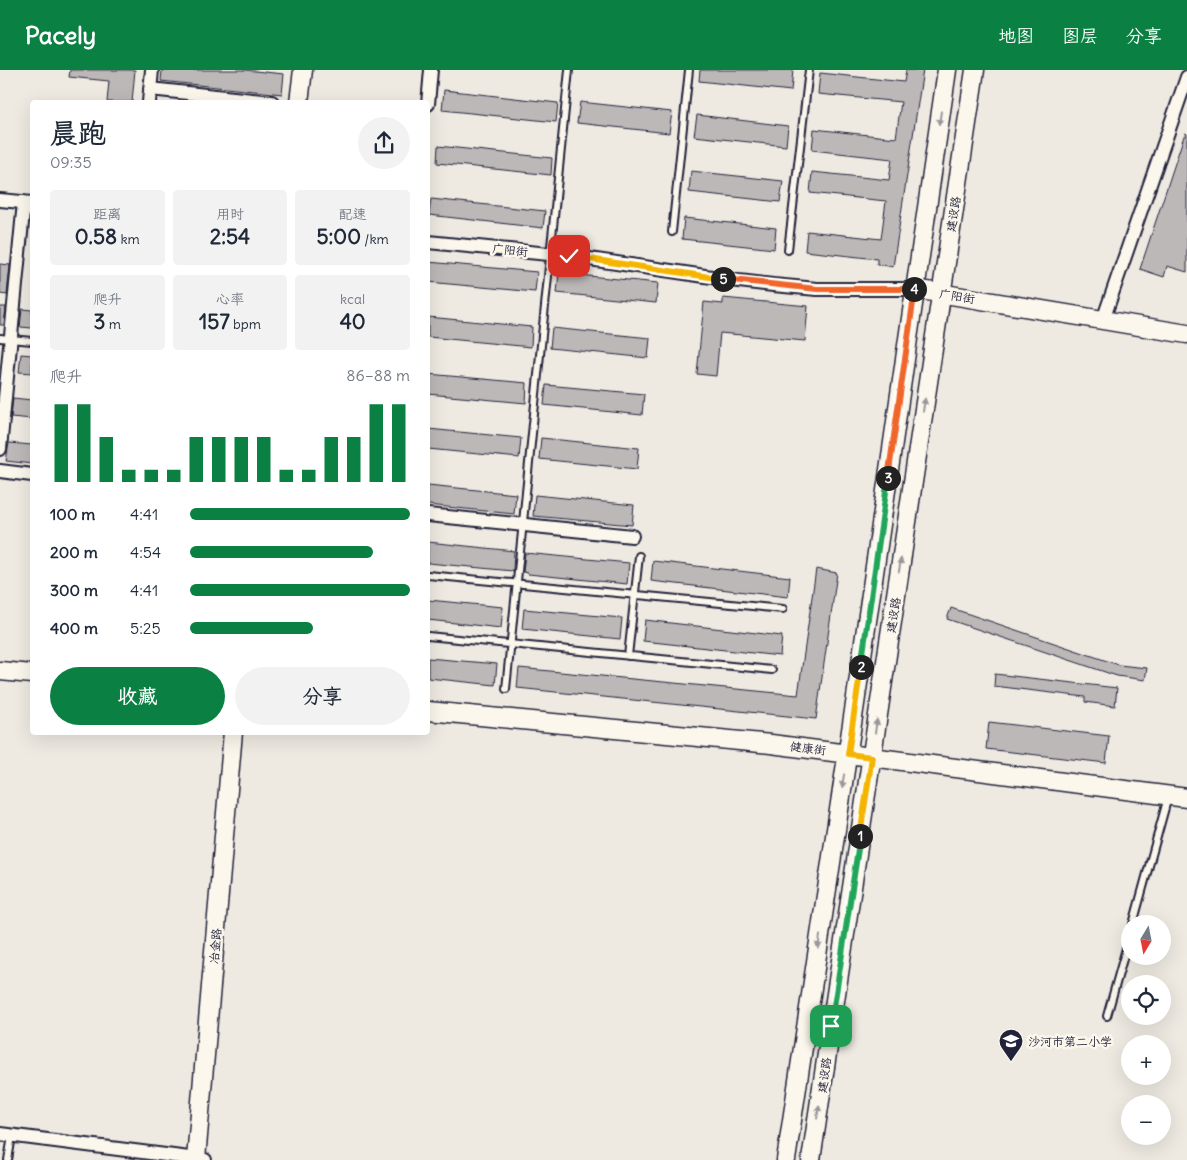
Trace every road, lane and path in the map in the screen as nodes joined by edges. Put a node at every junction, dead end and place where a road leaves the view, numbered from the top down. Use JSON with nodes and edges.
{"nodes":[{"id":1,"x":152,"y":70,"type":"edge"},
{"id":2,"x":303,"y":70,"type":"edge"},
{"id":3,"x":431,"y":70,"type":"edge"},
{"id":4,"x":570,"y":70,"type":"edge"},
{"id":5,"x":689,"y":70,"type":"edge"},
{"id":6,"x":809,"y":70,"type":"edge"},
{"id":7,"x":947,"y":70,"type":"edge"},
{"id":8,"x":975,"y":70,"type":"edge"},
{"id":9,"x":1187,"y":78,"type":"edge"},
{"id":10,"x":150,"y":89,"type":"junction"},
{"id":11,"x":148,"y":100,"type":"edge"},
{"id":12,"x":253,"y":100,"type":"edge"},
{"id":13,"x":299,"y":100,"type":"edge"},
{"id":14,"x":428,"y":100,"type":"edge"},
{"id":15,"x":0,"y":200,"type":"edge"},
{"id":16,"x":28,"y":203,"type":"edge"},
{"id":17,"x":672,"y":232,"type":"dead end"},
{"id":18,"x":430,"y":242,"type":"edge"},
{"id":19,"x":788,"y":250,"type":"dead end"},
{"id":20,"x":550,"y":254,"type":"junction"},
{"id":21,"x":915,"y":289,"type":"junction"},
{"id":22,"x":941,"y":294,"type":"junction"},
{"id":23,"x":1103,"y":320,"type":"junction"},
{"id":24,"x":1187,"y":334,"type":"edge"},
{"id":25,"x":5,"y":338,"type":"edge"},
{"id":26,"x":30,"y":341,"type":"edge"},
{"id":27,"x":0,"y":449,"type":"edge"},
{"id":28,"x":0,"y":471,"type":"edge"},
{"id":29,"x":30,"y":475,"type":"edge"},
{"id":30,"x":430,"y":515,"type":"edge"},
{"id":31,"x":523,"y":525,"type":"junction"},
{"id":32,"x":632,"y":536,"type":"dead end"},
{"id":33,"x":639,"y":556,"type":"dead end"},
{"id":34,"x":430,"y":575,"type":"edge"},
{"id":35,"x":517,"y":584,"type":"junction"},
{"id":36,"x":635,"y":595,"type":"junction"},
{"id":37,"x":783,"y":609,"type":"dead end"},
{"id":38,"x":430,"y":636,"type":"edge"},
{"id":39,"x":510,"y":644,"type":"junction"},
{"id":40,"x":628,"y":656,"type":"junction"},
{"id":41,"x":772,"y":670,"type":"dead end"},
{"id":42,"x":0,"y":671,"type":"edge"},
{"id":43,"x":30,"y":674,"type":"edge"},
{"id":44,"x":506,"y":689,"type":"dead end"},
{"id":45,"x":430,"y":711,"type":"edge"},
{"id":46,"x":234,"y":735,"type":"edge"},
{"id":47,"x":848,"y":754,"type":"junction"},
{"id":48,"x":872,"y":757,"type":"junction"},
{"id":49,"x":1168,"y":796,"type":"junction"},
{"id":50,"x":1187,"y":798,"type":"edge"},
{"id":51,"x":1135,"y":915,"type":"edge"},
{"id":52,"x":1121,"y":965,"type":"edge"},
{"id":53,"x":1107,"y":1016,"type":"dead end"},
{"id":54,"x":6,"y":1135,"type":"edge"},
{"id":55,"x":200,"y":1159,"type":"edge"},
{"id":56,"x":8,"y":1160,"type":"edge"},
{"id":57,"x":786,"y":1160,"type":"edge"},
{"id":58,"x":811,"y":1160,"type":"edge"}],
"edges":[{"from":1,"to":10,"type":"street"},
{"from":2,"to":13,"type":"street"},
{"from":3,"to":14,"type":"street"},
{"from":4,"to":20,"type":"lane"},
{"from":5,"to":17,"type":"lane"},
{"from":6,"to":19,"type":"lane"},
{"from":7,"to":21,"type":"street","name":"建设路","one_way":true},
{"from":8,"to":22,"type":"street","name":"建设路"},
{"from":9,"to":23,"type":"street"},
{"from":10,"to":11,"type":"street"},
{"from":10,"to":12,"type":"street"},
{"from":15,"to":16,"type":"street"},
{"from":16,"to":25,"type":"street"},
{"from":18,"to":20,"type":"street","name":"广阳街"},
{"from":20,"to":21,"type":"street","name":"广阳街"},
{"from":20,"to":31,"type":"lane"},
{"from":21,"to":22,"type":"street","name":"广阳街"},
{"from":21,"to":47,"type":"street","name":"建设路"},
{"from":22,"to":23,"type":"street","name":"广阳街"},
{"from":48,"to":22,"type":"street","name":"建设路","one_way":true},
{"from":23,"to":24,"type":"street","name":"广阳街"},
{"from":25,"to":26,"type":"lane"},
{"from":25,"to":27,"type":"street"},
{"from":28,"to":29,"type":"street"},
{"from":30,"to":31,"type":"street"},
{"from":31,"to":32,"type":"street"},
{"from":31,"to":35,"type":"lane"},
{"from":33,"to":36,"type":"lane"},
{"from":34,"to":35,"type":"lane"},
{"from":35,"to":36,"type":"lane"},
{"from":35,"to":39,"type":"lane"},
{"from":36,"to":37,"type":"lane"},
{"from":36,"to":40,"type":"lane"},
{"from":38,"to":39,"type":"lane"},
{"from":39,"to":40,"type":"lane"},
{"from":39,"to":44,"type":"lane"},
{"from":40,"to":41,"type":"lane"},
{"from":42,"to":43,"type":"street"},
{"from":45,"to":47,"type":"street","name":"健康街"},
{"from":46,"to":55,"type":"street","name":"冶金路"},
{"from":47,"to":48,"type":"street","name":"健康街"},
{"from":47,"to":57,"type":"street","name":"建设路","one_way":true},
{"from":48,"to":49,"type":"street","name":"健康街"},
{"from":58,"to":48,"type":"street","name":"建设路","one_way":true},
{"from":49,"to":50,"type":"street","name":"健康街"},
{"from":49,"to":51,"type":"lane"},
{"from":52,"to":53,"type":"lane"},
{"from":54,"to":55,"type":"street"},
{"from":54,"to":56,"type":"lane"}]}
